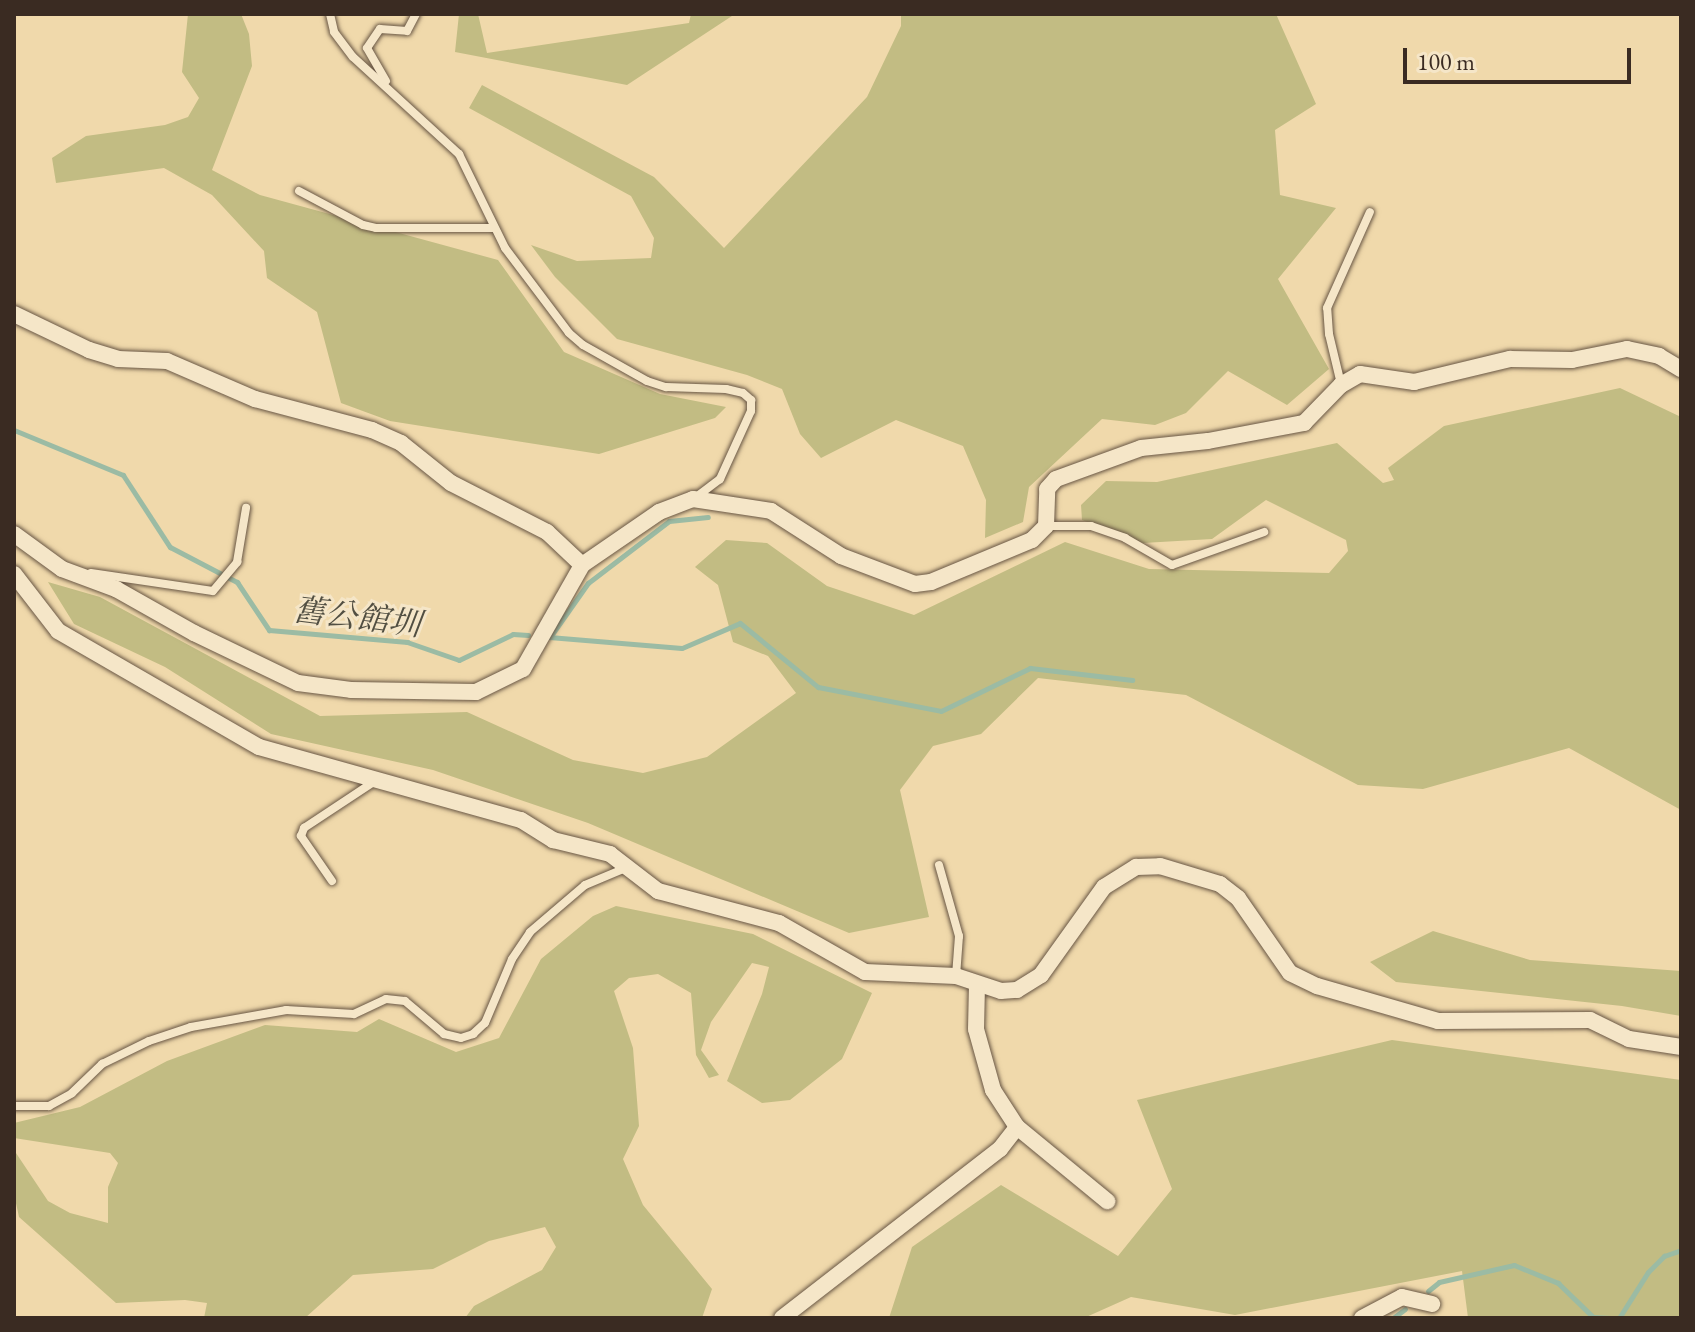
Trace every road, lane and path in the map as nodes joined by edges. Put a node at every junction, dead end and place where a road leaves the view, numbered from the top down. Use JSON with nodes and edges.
{"nodes":[{"id":1,"x":330,"y":14,"type":"edge"},
{"id":2,"x":416,"y":14,"type":"edge"},
{"id":3,"x":390,"y":89,"type":"junction"},
{"id":4,"x":299,"y":191,"type":"dead end"},
{"id":5,"x":1370,"y":212,"type":"dead end"},
{"id":6,"x":494,"y":228,"type":"junction"},
{"id":7,"x":14,"y":314,"type":"edge"},
{"id":8,"x":1681,"y":369,"type":"edge"},
{"id":9,"x":1341,"y":385,"type":"junction"},
{"id":10,"x":693,"y":499,"type":"junction"},
{"id":11,"x":246,"y":508,"type":"dead end"},
{"id":12,"x":1046,"y":526,"type":"junction"},
{"id":13,"x":1264,"y":532,"type":"dead end"},
{"id":14,"x":14,"y":534,"type":"edge"},
{"id":15,"x":582,"y":565,"type":"junction"},
{"id":16,"x":62,"y":569,"type":"junction"},
{"id":17,"x":14,"y":574,"type":"edge"},
{"id":18,"x":376,"y":780,"type":"junction"},
{"id":19,"x":939,"y":865,"type":"dead end"},
{"id":20,"x":629,"y":867,"type":"junction"},
{"id":21,"x":332,"y":881,"type":"dead end"},
{"id":22,"x":956,"y":976,"type":"junction"},
{"id":23,"x":977,"y":985,"type":"junction"},
{"id":24,"x":1681,"y":1047,"type":"edge"},
{"id":25,"x":14,"y":1106,"type":"edge"},
{"id":26,"x":1017,"y":1127,"type":"junction"},
{"id":27,"x":1107,"y":1201,"type":"dead end"},
{"id":28,"x":1432,"y":1304,"type":"dead end"},
{"id":29,"x":782,"y":1318,"type":"edge"},
{"id":30,"x":1362,"y":1318,"type":"edge"}],
"edges":[{"from":1,"to":3,"type":"lane"},
{"from":2,"to":3,"type":"lane"},
{"from":3,"to":6,"type":"lane"},
{"from":4,"to":6,"type":"lane"},
{"from":5,"to":9,"type":"lane"},
{"from":6,"to":10,"type":"lane"},
{"from":7,"to":15,"type":"street"},
{"from":8,"to":9,"type":"street"},
{"from":9,"to":12,"type":"street"},
{"from":10,"to":12,"type":"street"},
{"from":10,"to":15,"type":"street"},
{"from":11,"to":16,"type":"lane"},
{"from":12,"to":13,"type":"lane"},
{"from":14,"to":16,"type":"street"},
{"from":15,"to":16,"type":"street"},
{"from":17,"to":18,"type":"street"},
{"from":18,"to":20,"type":"street"},
{"from":18,"to":21,"type":"lane"},
{"from":19,"to":22,"type":"lane"},
{"from":20,"to":22,"type":"street"},
{"from":20,"to":25,"type":"lane"},
{"from":22,"to":23,"type":"street"},
{"from":23,"to":24,"type":"street"},
{"from":23,"to":26,"type":"street"},
{"from":26,"to":27,"type":"street"},
{"from":26,"to":29,"type":"street"},
{"from":28,"to":30,"type":"street"}]}
